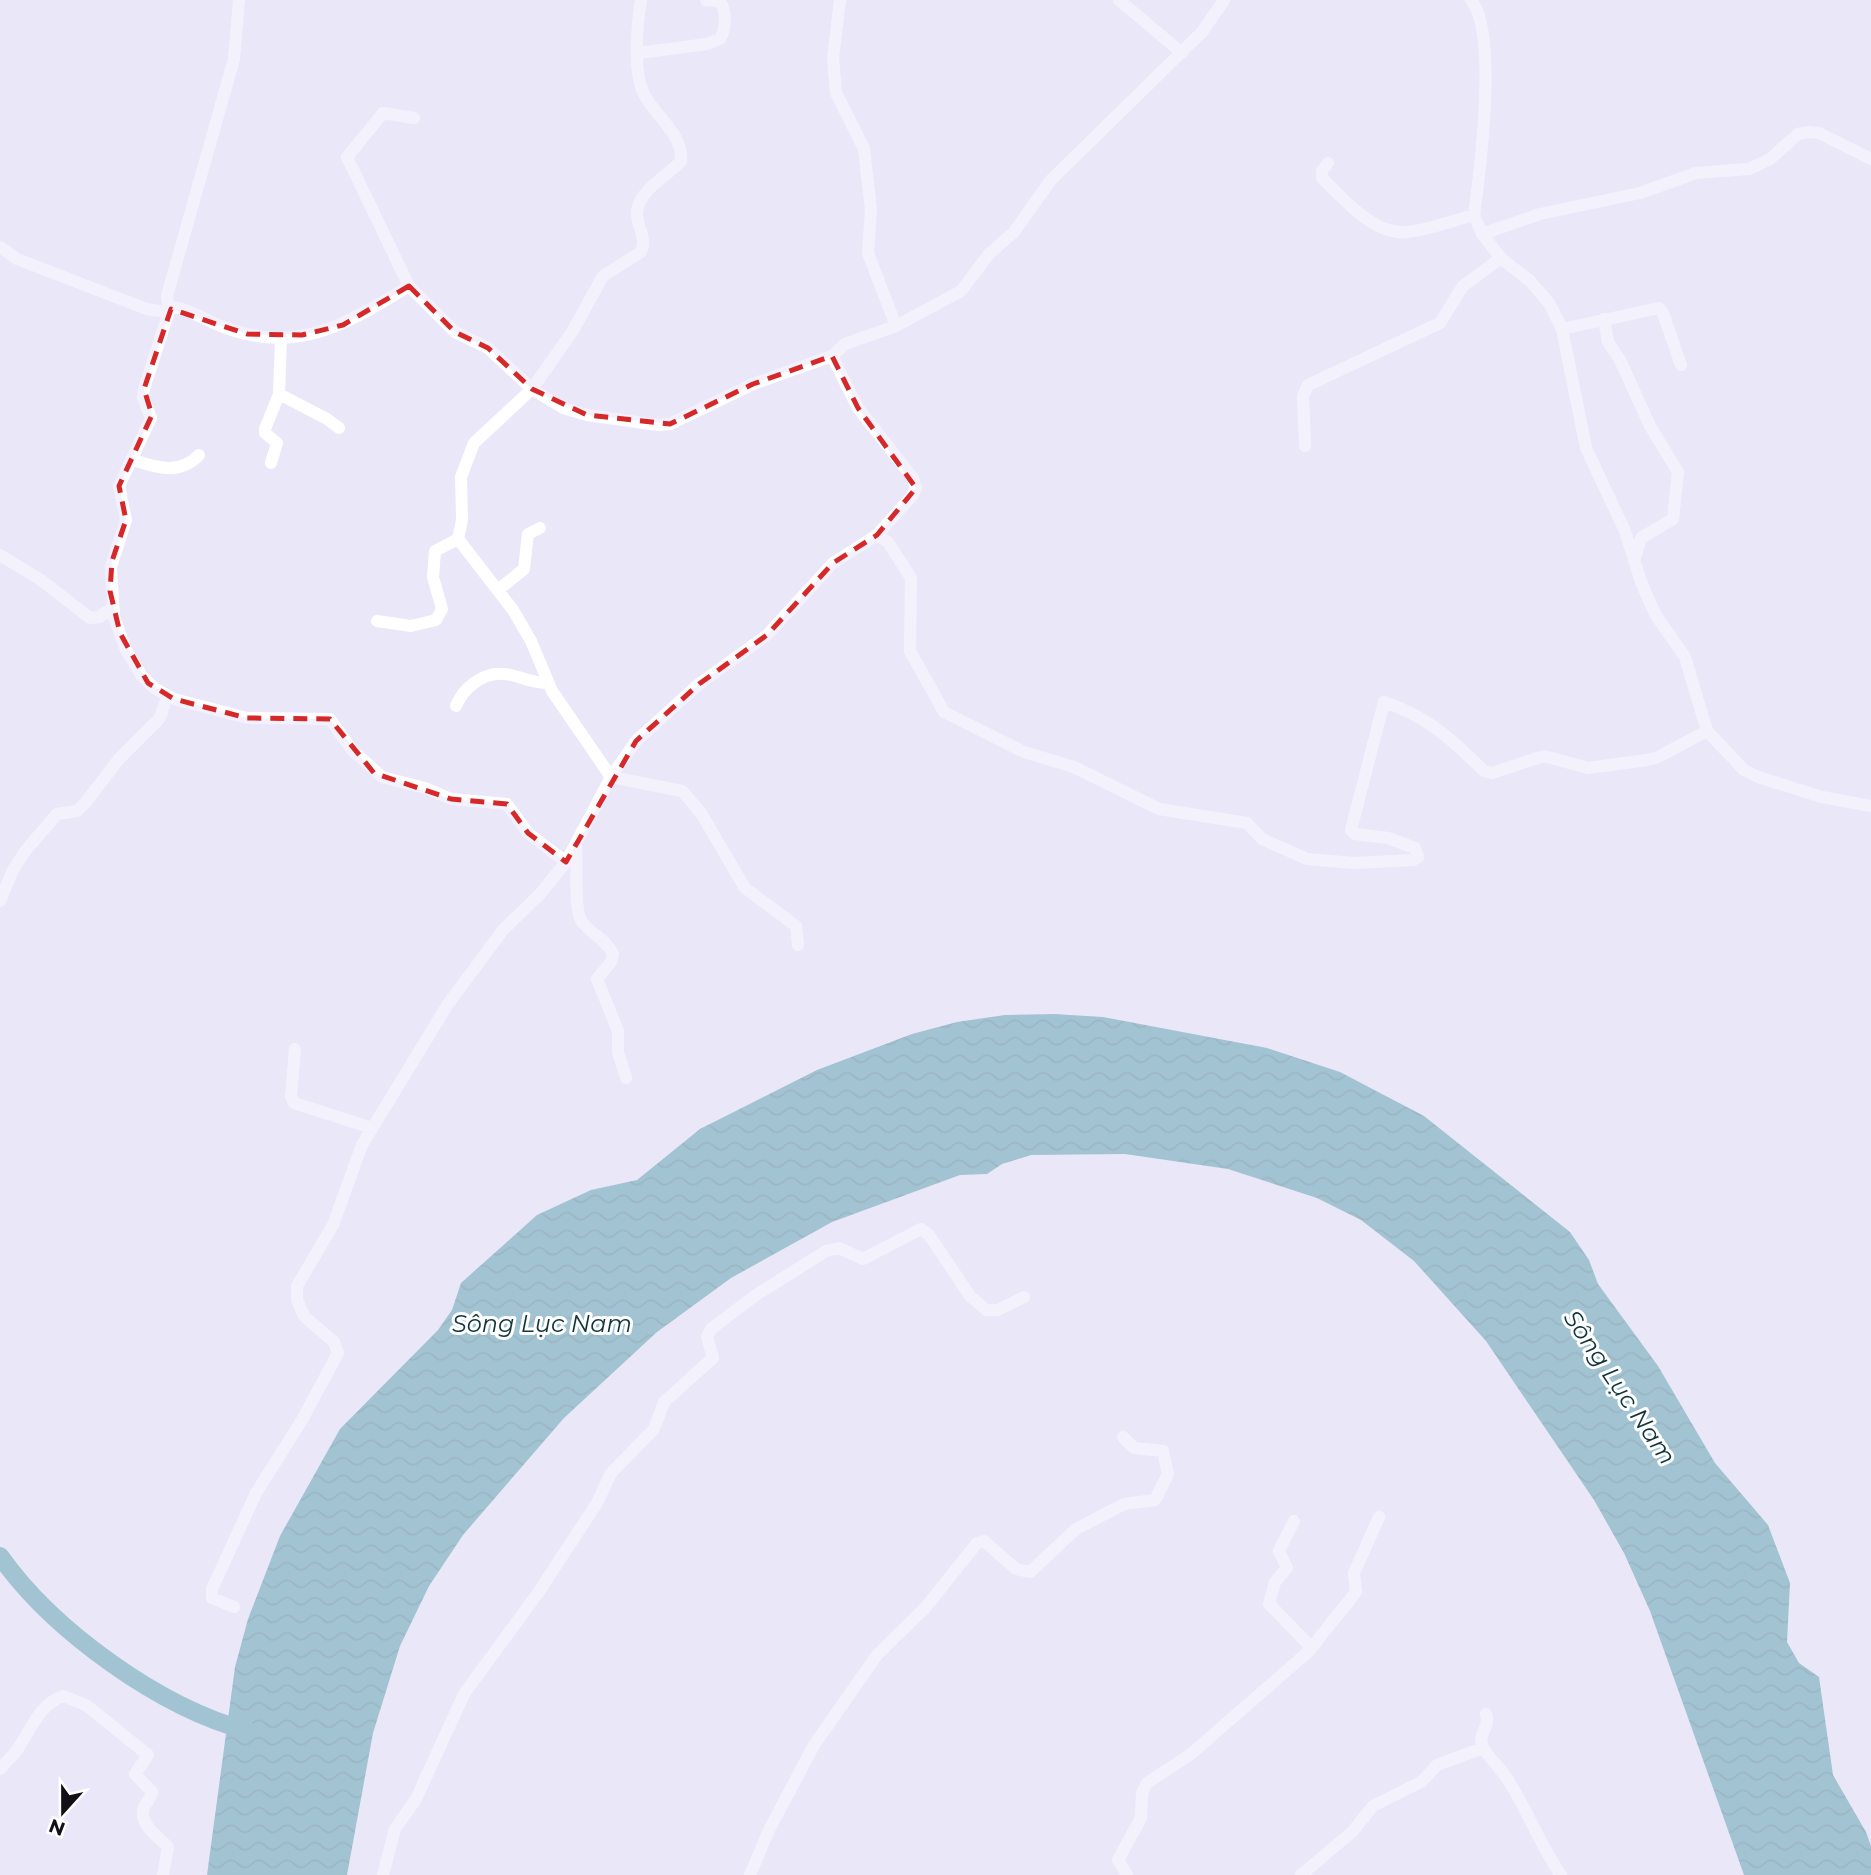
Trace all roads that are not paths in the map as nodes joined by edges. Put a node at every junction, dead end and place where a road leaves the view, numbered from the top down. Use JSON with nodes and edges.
{"nodes":[{"id":1,"x":239,"y":0,"type":"edge"},
{"id":2,"x":642,"y":0,"type":"edge"},
{"id":3,"x":706,"y":0,"type":"edge"},
{"id":4,"x":840,"y":0,"type":"edge"},
{"id":5,"x":1119,"y":0,"type":"edge"},
{"id":6,"x":1224,"y":0,"type":"edge"},
{"id":7,"x":1471,"y":0,"type":"edge"},
{"id":8,"x":639,"y":52,"type":"junction"},
{"id":9,"x":1182,"y":53,"type":"junction"},
{"id":10,"x":414,"y":118,"type":"dead end"},
{"id":11,"x":1871,"y":159,"type":"edge"},
{"id":12,"x":1328,"y":163,"type":"dead end"},
{"id":13,"x":1474,"y":215,"type":"junction"},
{"id":14,"x":1482,"y":234,"type":"junction"},
{"id":15,"x":0,"y":247,"type":"edge"},
{"id":16,"x":1501,"y":258,"type":"junction"},
{"id":17,"x":409,"y":286,"type":"junction"},
{"id":18,"x":169,"y":311,"type":"junction"},
{"id":19,"x":1604,"y":319,"type":"junction"},
{"id":20,"x":896,"y":326,"type":"junction"},
{"id":21,"x":1562,"y":329,"type":"junction"},
{"id":22,"x":281,"y":337,"type":"junction"},
{"id":23,"x":832,"y":356,"type":"junction"},
{"id":24,"x":1681,"y":365,"type":"dead end"},
{"id":25,"x":532,"y":389,"type":"junction"},
{"id":26,"x":279,"y":394,"type":"junction"},
{"id":27,"x":339,"y":428,"type":"dead end"},
{"id":28,"x":1305,"y":446,"type":"dead end"},
{"id":29,"x":199,"y":455,"type":"dead end"},
{"id":30,"x":133,"y":460,"type":"junction"},
{"id":31,"x":271,"y":463,"type":"dead end"},
{"id":32,"x":540,"y":528,"type":"dead end"},
{"id":33,"x":877,"y":535,"type":"junction"},
{"id":34,"x":458,"y":539,"type":"junction"},
{"id":35,"x":0,"y":555,"type":"edge"},
{"id":36,"x":1635,"y":559,"type":"junction"},
{"id":37,"x":498,"y":590,"type":"junction"},
{"id":38,"x":112,"y":608,"type":"junction"},
{"id":39,"x":377,"y":621,"type":"dead end"},
{"id":40,"x":548,"y":683,"type":"junction"},
{"id":41,"x":167,"y":696,"type":"junction"},
{"id":42,"x":456,"y":706,"type":"dead end"},
{"id":43,"x":1707,"y":731,"type":"junction"},
{"id":44,"x":611,"y":777,"type":"junction"},
{"id":45,"x":1871,"y":806,"type":"edge"},
{"id":46,"x":576,"y":845,"type":"junction"},
{"id":47,"x":566,"y":862,"type":"junction"},
{"id":48,"x":0,"y":901,"type":"edge"},
{"id":49,"x":798,"y":945,"type":"dead end"},
{"id":50,"x":295,"y":1049,"type":"dead end"},
{"id":51,"x":626,"y":1078,"type":"dead end"},
{"id":52,"x":372,"y":1128,"type":"junction"},
{"id":53,"x":1024,"y":1297,"type":"dead end"},
{"id":54,"x":1122,"y":1437,"type":"dead end"},
{"id":55,"x":1379,"y":1517,"type":"dead end"},
{"id":56,"x":1294,"y":1521,"type":"dead end"},
{"id":57,"x":234,"y":1607,"type":"dead end"},
{"id":58,"x":1311,"y":1647,"type":"junction"},
{"id":59,"x":1486,"y":1714,"type":"dead end"},
{"id":60,"x":1483,"y":1748,"type":"junction"},
{"id":61,"x":0,"y":1769,"type":"edge"},
{"id":62,"x":163,"y":1875,"type":"edge"},
{"id":63,"x":383,"y":1875,"type":"edge"},
{"id":64,"x":750,"y":1875,"type":"edge"},
{"id":65,"x":1127,"y":1875,"type":"edge"},
{"id":66,"x":1301,"y":1875,"type":"edge"},
{"id":67,"x":1561,"y":1875,"type":"edge"}],
"edges":[{"from":1,"to":18,"type":"street"},
{"from":2,"to":8,"type":"street"},
{"from":3,"to":8,"type":"street"},
{"from":4,"to":20,"type":"street"},
{"from":5,"to":9,"type":"street"},
{"from":6,"to":9,"type":"street"},
{"from":7,"to":13,"type":"street"},
{"from":8,"to":25,"type":"street"},
{"from":9,"to":20,"type":"street"},
{"from":10,"to":17,"type":"street"},
{"from":11,"to":14,"type":"street"},
{"from":12,"to":13,"type":"street"},
{"from":13,"to":14,"type":"street"},
{"from":14,"to":16,"type":"street"},
{"from":15,"to":18,"type":"street"},
{"from":16,"to":21,"type":"street"},
{"from":16,"to":28,"type":"street"},
{"from":17,"to":22,"type":"street"},
{"from":17,"to":25,"type":"street"},
{"from":18,"to":22,"type":"street"},
{"from":18,"to":30,"type":"street"},
{"from":19,"to":21,"type":"street"},
{"from":19,"to":24,"type":"street"},
{"from":19,"to":36,"type":"street"},
{"from":20,"to":23,"type":"street"},
{"from":21,"to":36,"type":"street"},
{"from":22,"to":26,"type":"street"},
{"from":23,"to":25,"type":"street"},
{"from":23,"to":33,"type":"street"},
{"from":25,"to":34,"type":"street"},
{"from":26,"to":27,"type":"street"},
{"from":26,"to":31,"type":"street"},
{"from":29,"to":30,"type":"street"},
{"from":30,"to":38,"type":"street"},
{"from":32,"to":37,"type":"street"},
{"from":33,"to":43,"type":"street"},
{"from":33,"to":44,"type":"street"},
{"from":34,"to":37,"type":"street"},
{"from":34,"to":39,"type":"street"},
{"from":35,"to":38,"type":"street"},
{"from":36,"to":43,"type":"street"},
{"from":37,"to":40,"type":"street"},
{"from":38,"to":41,"type":"street"},
{"from":40,"to":42,"type":"street"},
{"from":40,"to":44,"type":"street"},
{"from":41,"to":47,"type":"street"},
{"from":41,"to":48,"type":"street"},
{"from":43,"to":45,"type":"street"},
{"from":44,"to":46,"type":"street"},
{"from":44,"to":49,"type":"street"},
{"from":46,"to":47,"type":"street"},
{"from":46,"to":51,"type":"street"},
{"from":47,"to":52,"type":"street"},
{"from":50,"to":52,"type":"street"},
{"from":52,"to":57,"type":"street"},
{"from":53,"to":63,"type":"street"},
{"from":54,"to":64,"type":"street"},
{"from":55,"to":58,"type":"street"},
{"from":56,"to":58,"type":"street"},
{"from":58,"to":65,"type":"street"},
{"from":59,"to":60,"type":"street"},
{"from":60,"to":66,"type":"street"},
{"from":60,"to":67,"type":"street"},
{"from":61,"to":62,"type":"street"}]}
